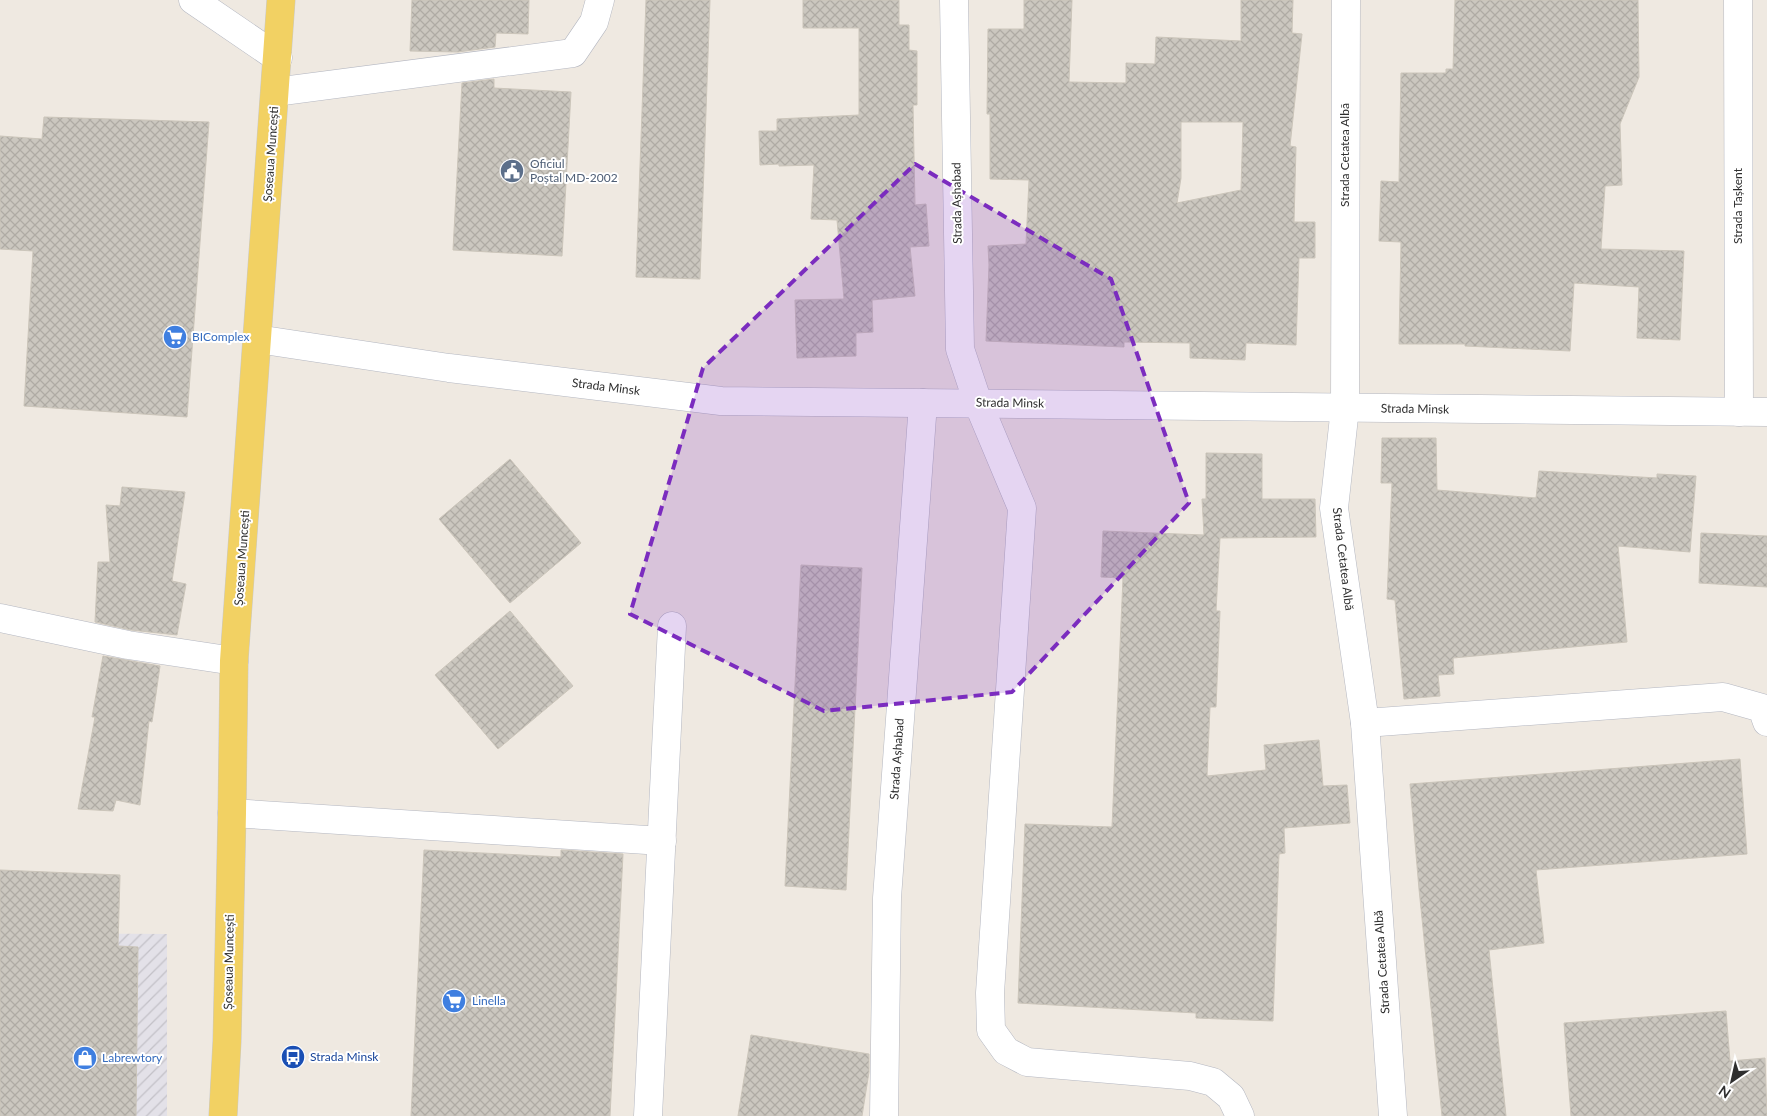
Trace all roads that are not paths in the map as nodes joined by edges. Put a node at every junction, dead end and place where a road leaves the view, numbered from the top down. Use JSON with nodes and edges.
{"nodes":[{"id":1,"x":193,"y":0,"type":"edge"},
{"id":2,"x":281,"y":0,"type":"edge"},
{"id":3,"x":600,"y":0,"type":"edge"},
{"id":4,"x":954,"y":0,"type":"edge"},
{"id":5,"x":1346,"y":0,"type":"edge"},
{"id":6,"x":1738,"y":0,"type":"edge"},
{"id":7,"x":278,"y":58,"type":"junction"},
{"id":8,"x":275,"y":92,"type":"junction"},
{"id":9,"x":257,"y":339,"type":"junction"},
{"id":10,"x":978,"y":402,"type":"junction"},
{"id":11,"x":923,"y":403,"type":"junction"},
{"id":12,"x":1345,"y":408,"type":"junction"},
{"id":13,"x":1739,"y":412,"type":"junction"},
{"id":14,"x":1767,"y":412,"type":"edge"},
{"id":15,"x":0,"y":618,"type":"edge"},
{"id":16,"x":672,"y":626,"type":"dead end"},
{"id":17,"x":234,"y":661,"type":"junction"},
{"id":18,"x":1767,"y":722,"type":"edge"},
{"id":19,"x":1365,"y":723,"type":"junction"},
{"id":20,"x":232,"y":813,"type":"junction"},
{"id":21,"x":662,"y":841,"type":"junction"},
{"id":22,"x":223,"y":1116,"type":"edge"},
{"id":23,"x":648,"y":1116,"type":"edge"},
{"id":24,"x":884,"y":1116,"type":"edge"},
{"id":25,"x":1240,"y":1116,"type":"edge"},
{"id":26,"x":1393,"y":1116,"type":"edge"}],
"edges":[{"from":1,"to":7,"type":"street"},
{"from":2,"to":7,"type":"main road","name":"Șoseaua Muncești"},
{"from":3,"to":8,"type":"street"},
{"from":4,"to":10,"type":"street","name":"Strada Așhabad"},
{"from":5,"to":12,"type":"street","name":"Strada Cetatea Albă"},
{"from":6,"to":13,"type":"street","name":"Strada Tașkent"},
{"from":7,"to":8,"type":"main road","name":"Șoseaua Muncești"},
{"from":8,"to":9,"type":"main road","name":"Șoseaua Muncești"},
{"from":9,"to":11,"type":"street","name":"Strada Minsk"},
{"from":9,"to":17,"type":"main road","name":"Șoseaua Muncești"},
{"from":10,"to":11,"type":"street","name":"Strada Minsk"},
{"from":10,"to":12,"type":"street","name":"Strada Minsk"},
{"from":10,"to":25,"type":"street","name":"Strada Așhabad"},
{"from":11,"to":24,"type":"street","name":"Strada Așhabad"},
{"from":12,"to":13,"type":"street","name":"Strada Minsk"},
{"from":12,"to":19,"type":"street","name":"Strada Cetatea Albă"},
{"from":13,"to":14,"type":"street","name":"Strada Minsk"},
{"from":15,"to":17,"type":"street"},
{"from":16,"to":21,"type":"street"},
{"from":17,"to":20,"type":"main road","name":"Șoseaua Muncești"},
{"from":18,"to":19,"type":"street"},
{"from":19,"to":26,"type":"street","name":"Strada Cetatea Albă"},
{"from":20,"to":21,"type":"street"},
{"from":20,"to":22,"type":"main road","name":"Șoseaua Muncești"},
{"from":21,"to":23,"type":"street"}]}
